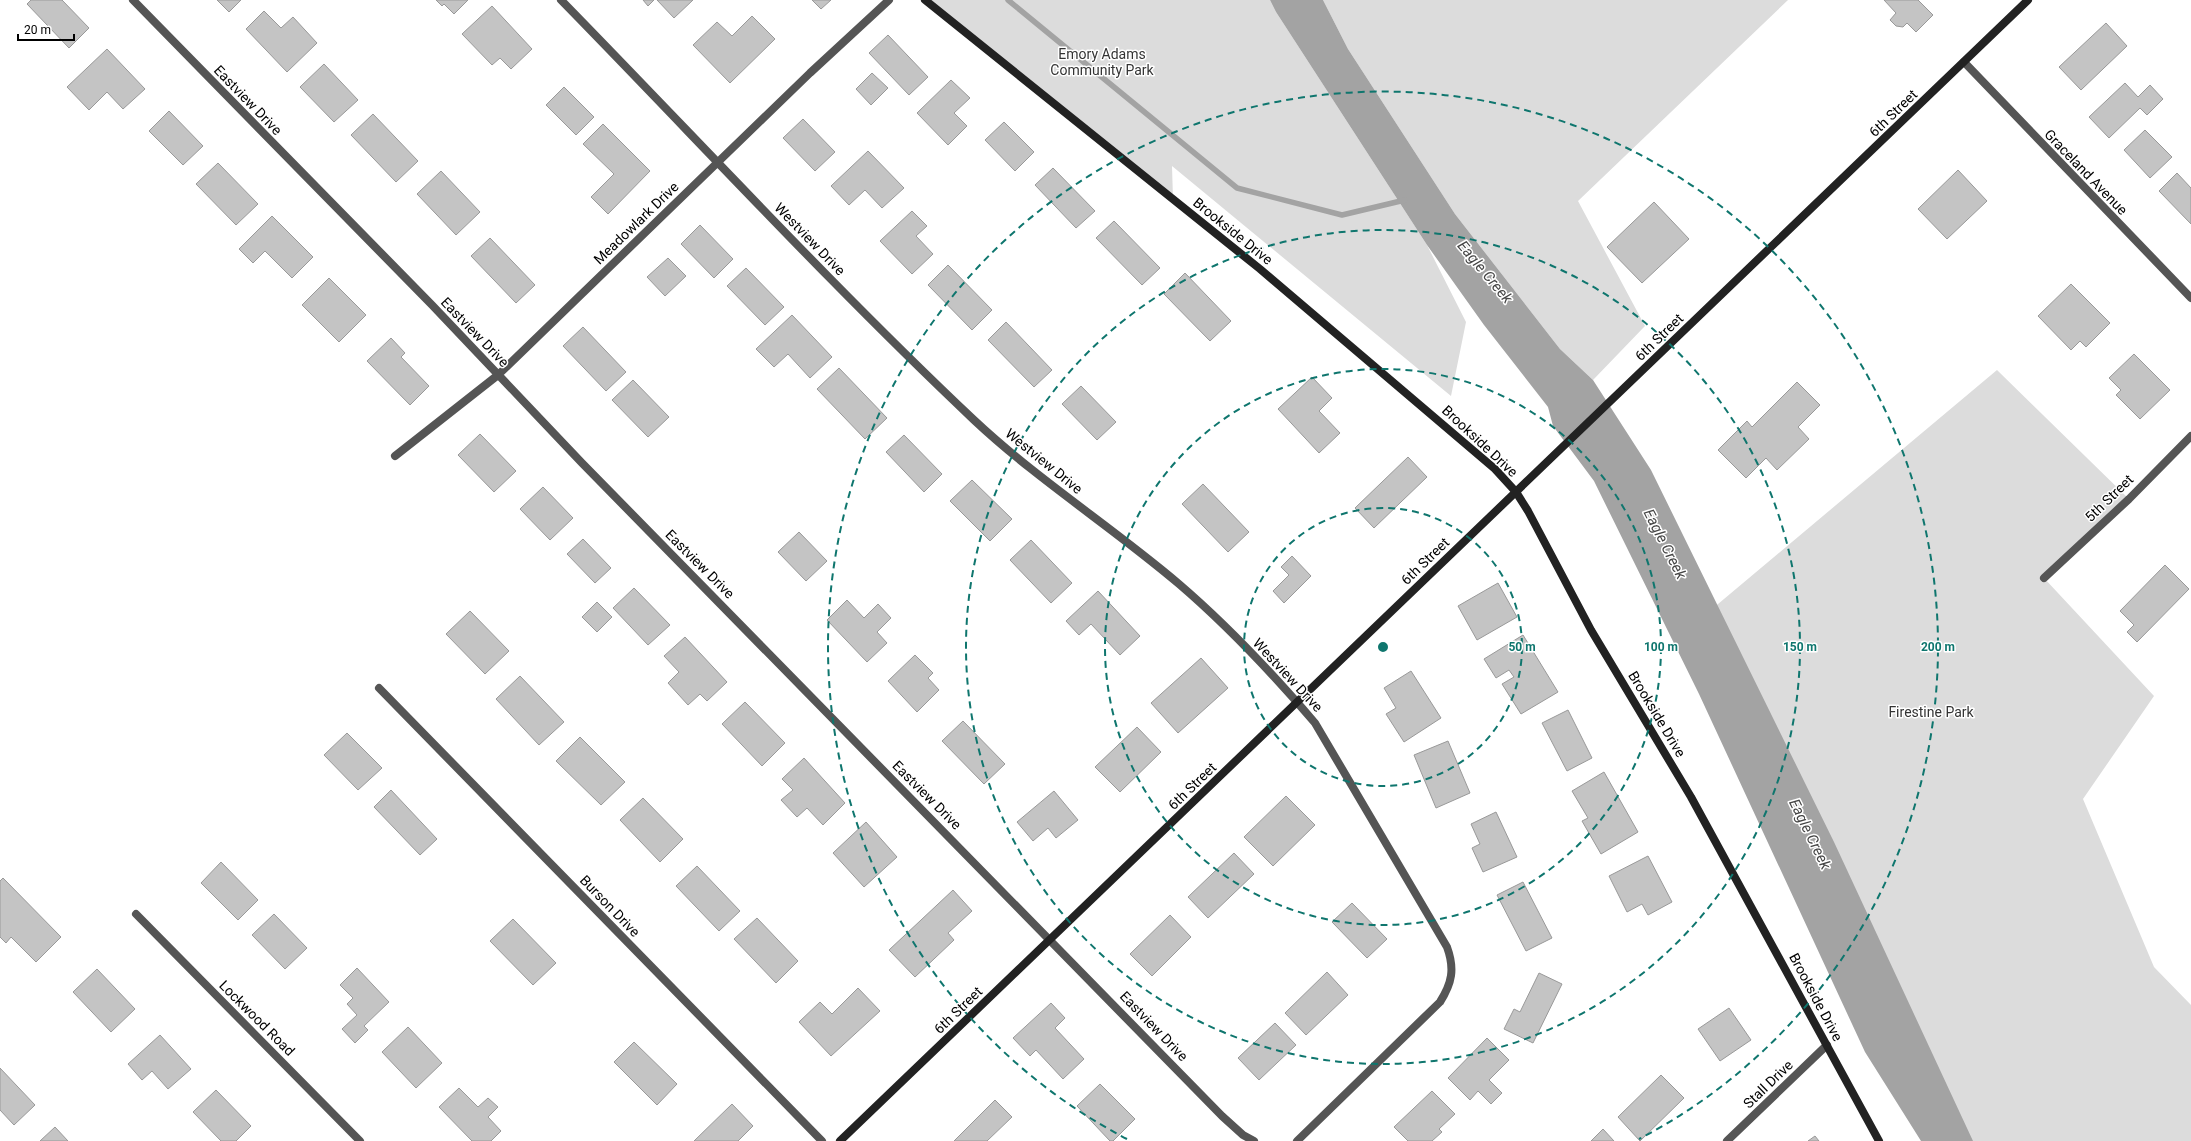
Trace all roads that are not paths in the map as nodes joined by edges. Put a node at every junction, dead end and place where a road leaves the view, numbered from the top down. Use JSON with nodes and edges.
{"nodes":[{"id":1,"x":133,"y":0,"type":"edge"},
{"id":2,"x":561,"y":0,"type":"edge"},
{"id":3,"x":889,"y":0,"type":"edge"},
{"id":4,"x":925,"y":0,"type":"edge"},
{"id":5,"x":2028,"y":0,"type":"edge"},
{"id":6,"x":1964,"y":62,"type":"junction"},
{"id":7,"x":718,"y":162,"type":"junction"},
{"id":8,"x":2191,"y":298,"type":"edge"},
{"id":9,"x":498,"y":375,"type":"junction"},
{"id":10,"x":2191,"y":436,"type":"edge"},
{"id":11,"x":395,"y":456,"type":"dead end"},
{"id":12,"x":1516,"y":492,"type":"junction"},
{"id":13,"x":2044,"y":578,"type":"dead end"},
{"id":14,"x":379,"y":688,"type":"dead end"},
{"id":15,"x":1297,"y":702,"type":"junction"},
{"id":16,"x":136,"y":914,"type":"dead end"},
{"id":17,"x":1051,"y":939,"type":"junction"},
{"id":18,"x":1827,"y":1045,"type":"junction"},
{"id":19,"x":360,"y":1141,"type":"edge"},
{"id":20,"x":822,"y":1141,"type":"edge"},
{"id":21,"x":840,"y":1141,"type":"edge"},
{"id":22,"x":1254,"y":1141,"type":"edge"},
{"id":23,"x":1297,"y":1141,"type":"edge"},
{"id":24,"x":1727,"y":1141,"type":"edge"},
{"id":25,"x":1879,"y":1141,"type":"edge"}],
"edges":[{"from":1,"to":9,"type":"street","name":"Eastview Drive"},
{"from":2,"to":7,"type":"street","name":"Westview Drive"},
{"from":3,"to":7,"type":"street","name":"Meadowlark Drive"},
{"from":4,"to":12,"type":"street","name":"Brookside Drive"},
{"from":5,"to":6,"type":"street","name":"6th Street"},
{"from":6,"to":8,"type":"street","name":"Graceland Avenue"},
{"from":6,"to":12,"type":"street","name":"6th Street"},
{"from":7,"to":9,"type":"street","name":"Meadowlark Drive"},
{"from":7,"to":15,"type":"street","name":"Westview Drive"},
{"from":9,"to":11,"type":"street","name":"Meadowlark Drive"},
{"from":9,"to":17,"type":"street","name":"Eastview Drive"},
{"from":10,"to":13,"type":"street","name":"5th Street"},
{"from":12,"to":15,"type":"street","name":"6th Street"},
{"from":12,"to":18,"type":"street","name":"Brookside Drive"},
{"from":14,"to":20,"type":"street","name":"Burson Drive"},
{"from":15,"to":17,"type":"street","name":"6th Street"},
{"from":15,"to":23,"type":"street","name":"Westview Drive"},
{"from":16,"to":19,"type":"street","name":"Lockwood Road"},
{"from":17,"to":21,"type":"street","name":"6th Street"},
{"from":17,"to":22,"type":"street","name":"Eastview Drive"},
{"from":18,"to":24,"type":"street","name":"Stall Drive"},
{"from":18,"to":25,"type":"street","name":"Brookside Drive"}]}
